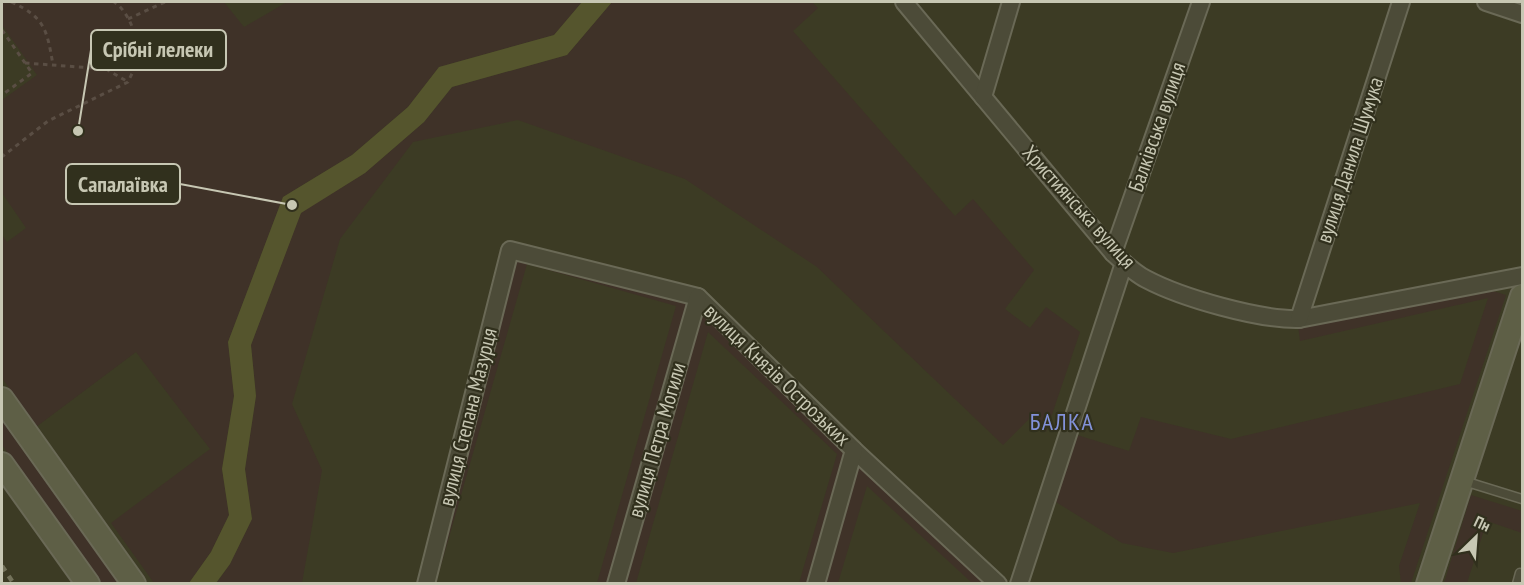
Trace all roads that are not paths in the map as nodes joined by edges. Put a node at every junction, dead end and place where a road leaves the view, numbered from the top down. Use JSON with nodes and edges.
{"nodes":[{"id":1,"x":904,"y":2,"type":"edge"},
{"id":2,"x":1011,"y":2,"type":"edge"},
{"id":3,"x":1201,"y":2,"type":"edge"},
{"id":4,"x":1401,"y":2,"type":"edge"},
{"id":5,"x":1486,"y":2,"type":"edge"},
{"id":6,"x":1522,"y":14,"type":"edge"},
{"id":7,"x":982,"y":97,"type":"junction"},
{"id":8,"x":510,"y":250,"type":"joint"},
{"id":9,"x":1119,"y":258,"type":"junction"},
{"id":10,"x":1522,"y":276,"type":"edge"},
{"id":11,"x":1522,"y":296,"type":"edge"},
{"id":12,"x":698,"y":297,"type":"junction"},
{"id":13,"x":1299,"y":319,"type":"junction"},
{"id":14,"x":2,"y":399,"type":"edge"},
{"id":15,"x":854,"y":450,"type":"junction"},
{"id":16,"x":2,"y":464,"type":"edge"},
{"id":17,"x":1463,"y":481,"type":"junction"},
{"id":18,"x":1522,"y":499,"type":"edge"},
{"id":19,"x":1520,"y":573,"type":"dead end"},
{"id":20,"x":88,"y":584,"type":"edge"},
{"id":21,"x":134,"y":584,"type":"edge"},
{"id":22,"x":426,"y":584,"type":"edge"},
{"id":23,"x":616,"y":584,"type":"edge"},
{"id":24,"x":816,"y":584,"type":"edge"},
{"id":25,"x":998,"y":584,"type":"edge"},
{"id":26,"x":1019,"y":584,"type":"edge"},
{"id":27,"x":1428,"y":584,"type":"edge"},
{"id":28,"x":1517,"y":584,"type":"edge"}],
"edges":[{"from":1,"to":7,"type":"street","name":"Християнська вулиця"},
{"from":2,"to":7,"type":"street"},
{"from":3,"to":9,"type":"street","name":"Балківська вулиця"},
{"from":4,"to":13,"type":"street","name":"вулиця Данила Шумука"},
{"from":5,"to":6,"type":"street"},
{"from":7,"to":9,"type":"street","name":"Християнська вулиця"},
{"from":8,"to":12,"type":"street","name":"вулиця Князів Острозьких"},
{"from":8,"to":22,"type":"street","name":"вулиця Степана Мазурця"},
{"from":9,"to":13,"type":"street","name":"Християнська вулиця"},
{"from":9,"to":26,"type":"street","name":"Балківська вулиця"},
{"from":10,"to":13,"type":"street","name":"Християнська вулиця"},
{"from":11,"to":17,"type":"street"},
{"from":12,"to":15,"type":"street","name":"вулиця Князів Острозьких"},
{"from":12,"to":23,"type":"street","name":"вулиця Петра Могили"},
{"from":14,"to":21,"type":"street"},
{"from":15,"to":24,"type":"street"},
{"from":15,"to":25,"type":"street","name":"вулиця Князів Острозьких"},
{"from":16,"to":20,"type":"street"},
{"from":17,"to":18,"type":"lane"},
{"from":17,"to":27,"type":"street"},
{"from":19,"to":28,"type":"lane"}]}
